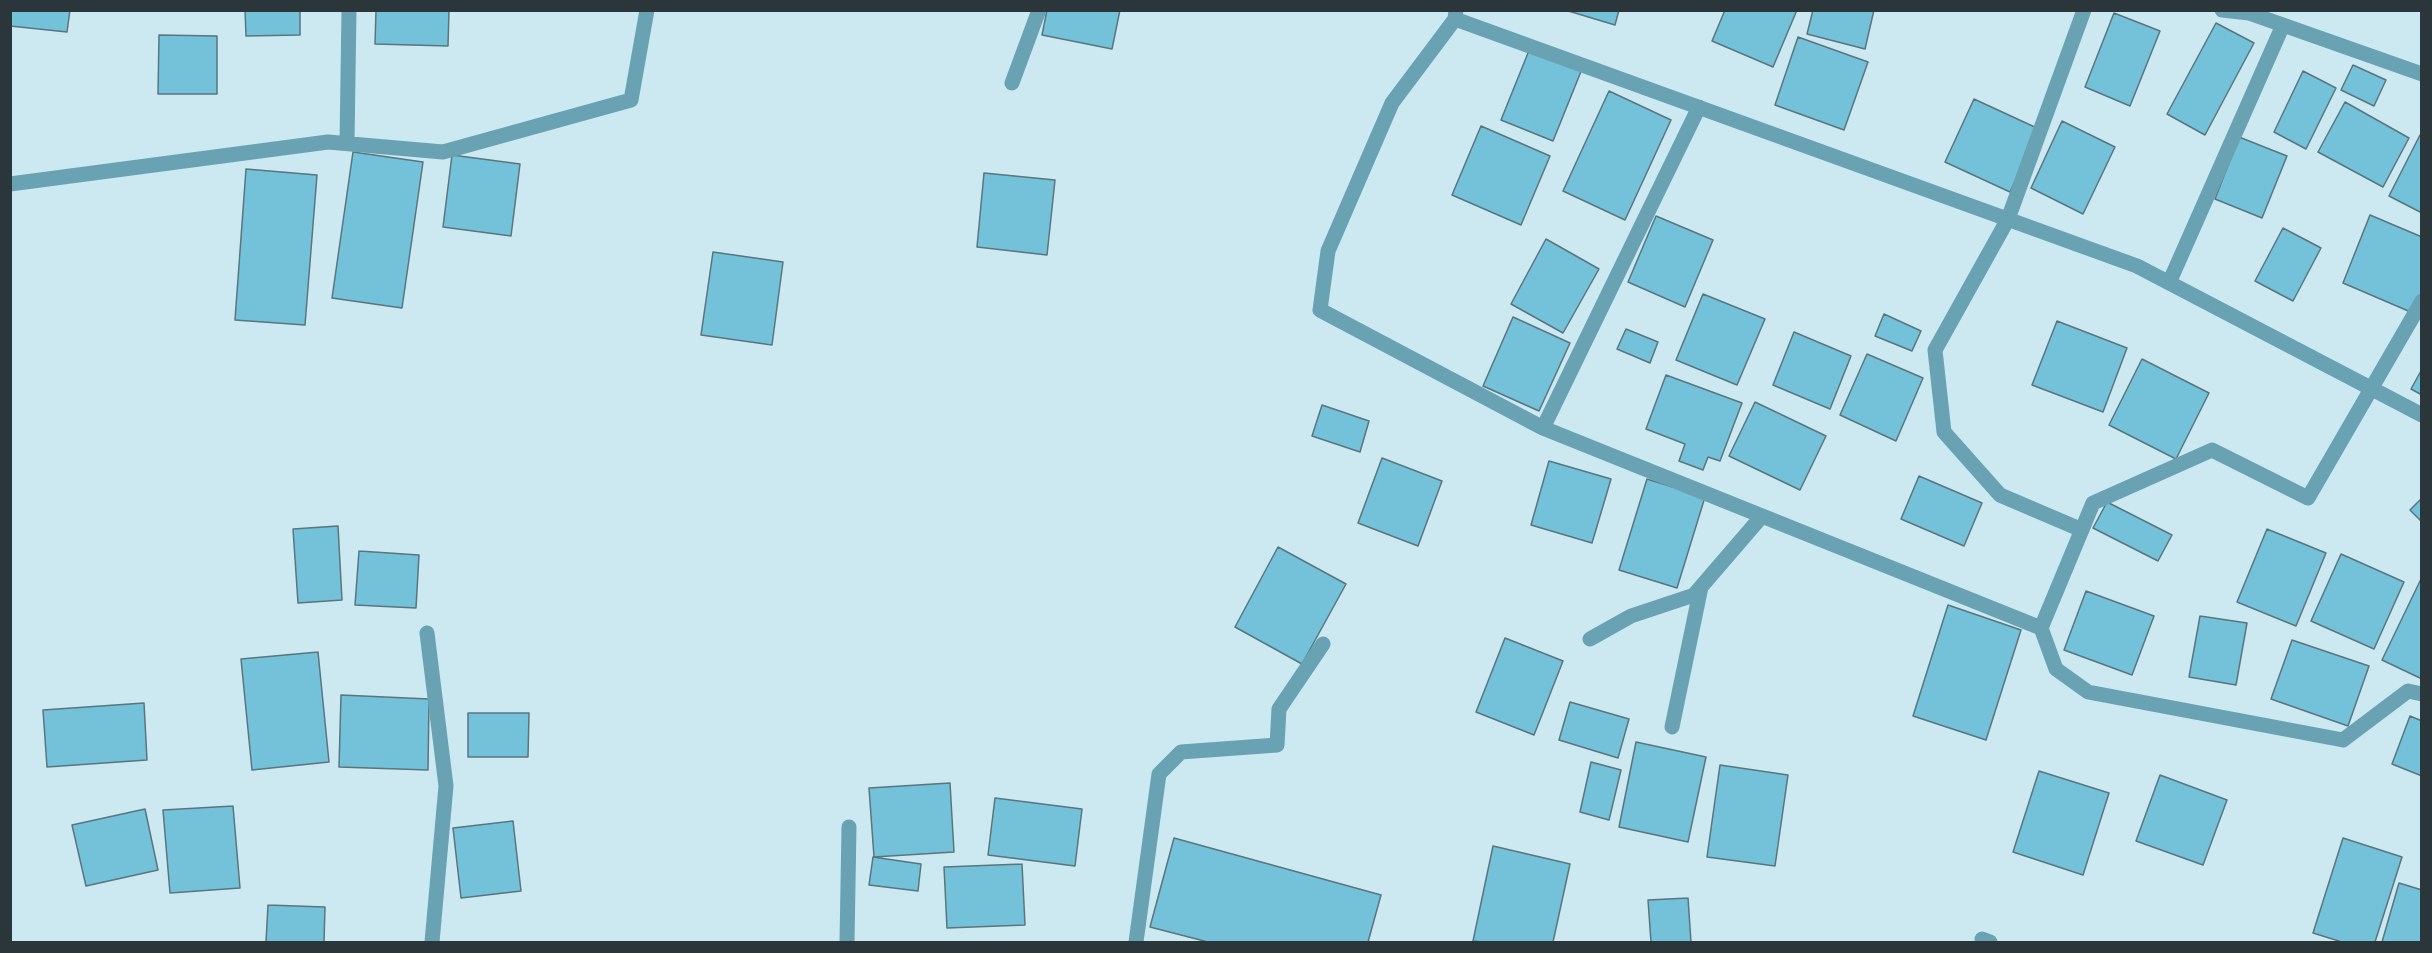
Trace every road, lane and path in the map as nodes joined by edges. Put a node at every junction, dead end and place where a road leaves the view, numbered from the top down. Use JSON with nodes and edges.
{"nodes":[{"id":1,"x":349,"y":10,"type":"edge"},
{"id":2,"x":647,"y":10,"type":"edge"},
{"id":3,"x":1039,"y":10,"type":"edge"},
{"id":4,"x":2084,"y":10,"type":"edge"},
{"id":5,"x":2222,"y":10,"type":"edge"},
{"id":6,"x":1456,"y":15,"type":"edge"},
{"id":7,"x":2283,"y":25,"type":"junction"},
{"id":8,"x":2421,"y":74,"type":"edge"},
{"id":9,"x":1012,"y":83,"type":"dead end"},
{"id":10,"x":1699,"y":107,"type":"junction"},
{"id":11,"x":347,"y":143,"type":"junction"},
{"id":12,"x":10,"y":184,"type":"edge"},
{"id":13,"x":2008,"y":219,"type":"junction"},
{"id":14,"x":2169,"y":283,"type":"junction"},
{"id":15,"x":2421,"y":301,"type":"edge"},
{"id":16,"x":2371,"y":389,"type":"junction"},
{"id":17,"x":2421,"y":415,"type":"edge"},
{"id":18,"x":1543,"y":428,"type":"junction"},
{"id":19,"x":1762,"y":516,"type":"junction"},
{"id":20,"x":2082,"y":530,"type":"junction"},
{"id":21,"x":1701,"y":587,"type":"junction"},
{"id":22,"x":2041,"y":628,"type":"junction"},
{"id":23,"x":427,"y":633,"type":"dead end"},
{"id":24,"x":1590,"y":639,"type":"dead end"},
{"id":25,"x":1323,"y":644,"type":"dead end"},
{"id":26,"x":2421,"y":694,"type":"edge"},
{"id":27,"x":1672,"y":727,"type":"dead end"},
{"id":28,"x":849,"y":827,"type":"dead end"},
{"id":29,"x":432,"y":942,"type":"edge"},
{"id":30,"x":847,"y":942,"type":"edge"},
{"id":31,"x":1136,"y":942,"type":"edge"}],
"edges":[{"from":1,"to":11,"type":"street"},
{"from":2,"to":11,"type":"street"},
{"from":3,"to":9,"type":"street"},
{"from":4,"to":13,"type":"street"},
{"from":5,"to":7,"type":"street"},
{"from":6,"to":10,"type":"street"},
{"from":6,"to":18,"type":"street"},
{"from":7,"to":8,"type":"street"},
{"from":7,"to":14,"type":"street"},
{"from":10,"to":13,"type":"street"},
{"from":10,"to":18,"type":"street"},
{"from":11,"to":12,"type":"street"},
{"from":13,"to":14,"type":"street"},
{"from":13,"to":20,"type":"street"},
{"from":14,"to":16,"type":"street"},
{"from":15,"to":16,"type":"street"},
{"from":16,"to":17,"type":"street"},
{"from":16,"to":20,"type":"street"},
{"from":18,"to":19,"type":"street"},
{"from":19,"to":21,"type":"street"},
{"from":19,"to":22,"type":"street"},
{"from":20,"to":22,"type":"street"},
{"from":21,"to":24,"type":"street"},
{"from":21,"to":27,"type":"street"},
{"from":22,"to":26,"type":"street"},
{"from":23,"to":29,"type":"street"},
{"from":25,"to":31,"type":"street"},
{"from":28,"to":30,"type":"street"}]}
